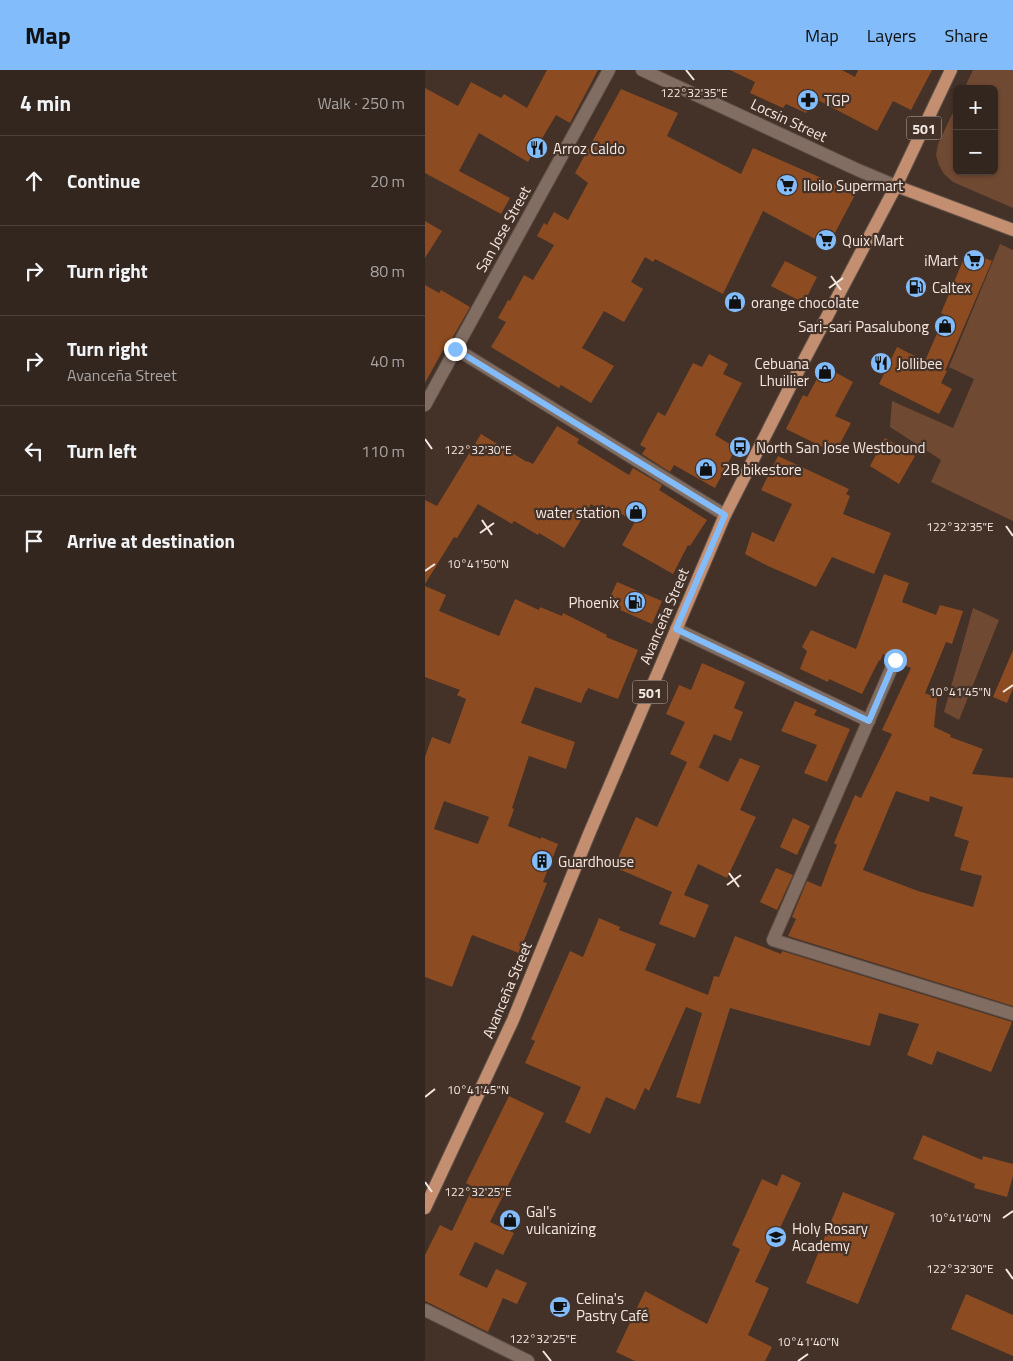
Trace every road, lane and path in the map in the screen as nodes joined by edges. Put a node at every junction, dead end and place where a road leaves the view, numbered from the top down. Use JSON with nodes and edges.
{"nodes":[{"id":1,"x":609,"y":70,"type":"edge"},
{"id":2,"x":642,"y":70,"type":"edge"},
{"id":3,"x":951,"y":70,"type":"edge"},
{"id":4,"x":896,"y":186,"type":"junction"},
{"id":5,"x":1013,"y":230,"type":"edge"},
{"id":6,"x":455,"y":349,"type":"junction"},
{"id":7,"x":425,"y":404,"type":"edge"},
{"id":8,"x":725,"y":515,"type":"junction"},
{"id":9,"x":676,"y":629,"type":"junction"},
{"id":10,"x":895,"y":660,"type":"dead end"},
{"id":11,"x":869,"y":721,"type":"junction"},
{"id":12,"x":1013,"y":1014,"type":"edge"},
{"id":13,"x":425,"y":1208,"type":"edge"},
{"id":14,"x":425,"y":1310,"type":"edge"},
{"id":15,"x":528,"y":1361,"type":"edge"}],
"edges":[{"from":1,"to":6,"type":"street","name":"San Jose Street"},
{"from":2,"to":4,"type":"street","name":"Locsin Street"},
{"from":3,"to":4,"type":"main road","number":"501"},
{"from":4,"to":5,"type":"main road"},
{"from":4,"to":8,"type":"main road","name":"Avanceña Street","number":"501"},
{"from":6,"to":7,"type":"street","name":"San Jose Street"},
{"from":6,"to":8,"type":"street"},
{"from":8,"to":9,"type":"main road","name":"Avanceña Street","number":"501"},
{"from":9,"to":11,"type":"street"},
{"from":9,"to":13,"type":"main road","name":"Avanceña Street","number":"501"},
{"from":10,"to":11,"type":"street"},
{"from":11,"to":12,"type":"street"},
{"from":14,"to":15,"type":"street"}]}
